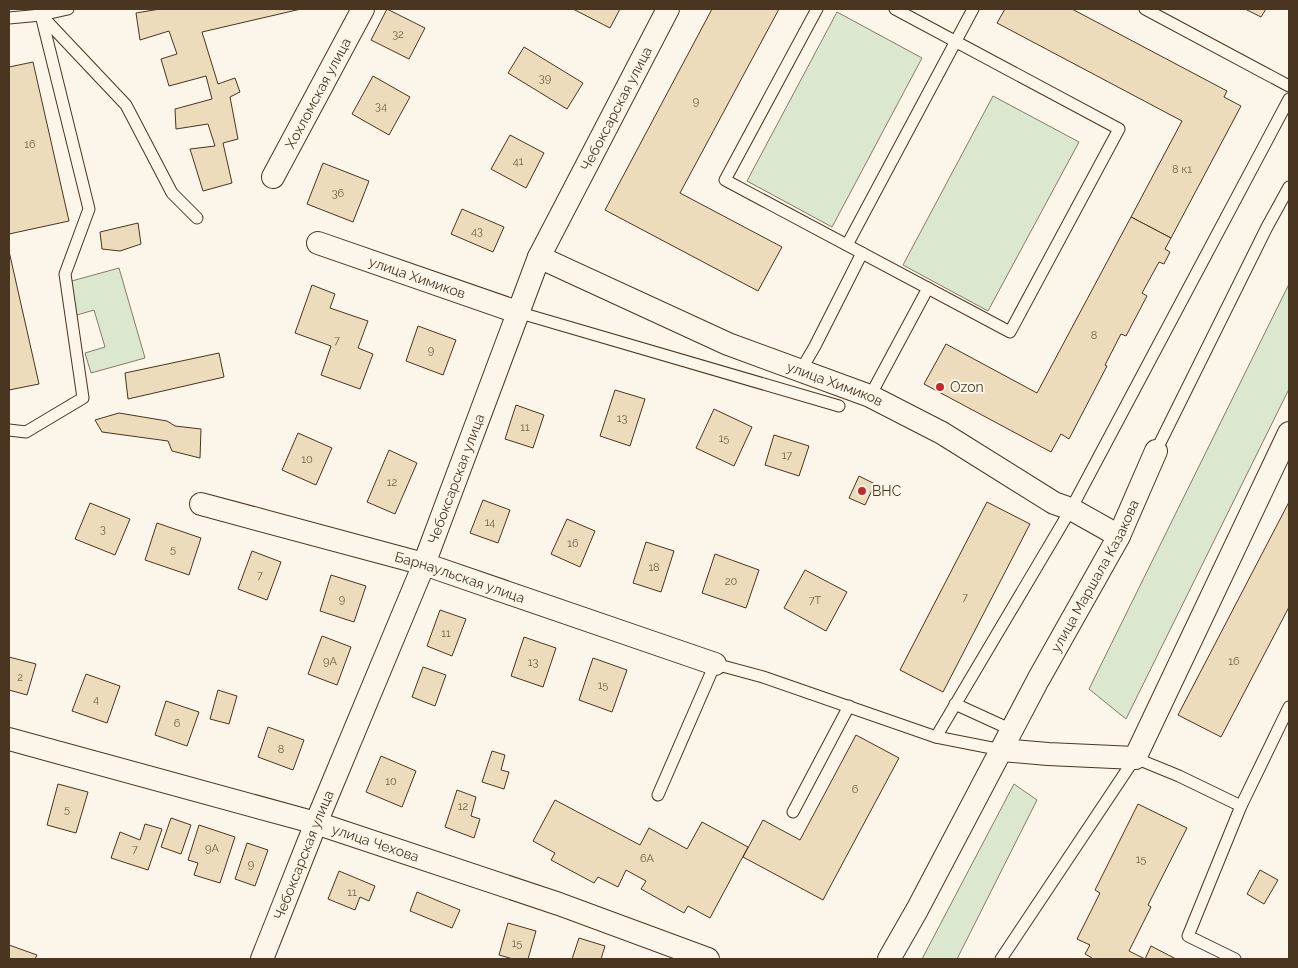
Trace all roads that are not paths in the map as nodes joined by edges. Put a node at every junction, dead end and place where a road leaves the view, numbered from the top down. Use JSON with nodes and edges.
{"nodes":[{"id":1,"x":68,"y":9,"type":"edge"},
{"id":2,"x":363,"y":9,"type":"edge"},
{"id":3,"x":668,"y":9,"type":"edge"},
{"id":4,"x":817,"y":9,"type":"edge"},
{"id":5,"x":894,"y":9,"type":"edge"},
{"id":6,"x":973,"y":9,"type":"edge"},
{"id":7,"x":1145,"y":9,"type":"edge"},
{"id":8,"x":41,"y":14,"type":"junction"},
{"id":9,"x":9,"y":18,"type":"edge"},
{"id":10,"x":956,"y":41,"type":"junction"},
{"id":11,"x":1289,"y":86,"type":"edge"},
{"id":12,"x":1289,"y":99,"type":"edge"},
{"id":13,"x":273,"y":177,"type":"dead end"},
{"id":14,"x":1289,"y":187,"type":"edge"},
{"id":15,"x":197,"y":218,"type":"dead end"},
{"id":16,"x":318,"y":243,"type":"dead end"},
{"id":17,"x":847,"y":245,"type":"junction"},
{"id":18,"x":862,"y":253,"type":"junction"},
{"id":19,"x":539,"y":257,"type":"junction"},
{"id":20,"x":928,"y":288,"type":"junction"},
{"id":21,"x":517,"y":312,"type":"junction"},
{"id":22,"x":801,"y":370,"type":"junction"},
{"id":23,"x":870,"y":396,"type":"junction"},
{"id":24,"x":840,"y":406,"type":"dead end"},
{"id":25,"x":9,"y":430,"type":"edge"},
{"id":26,"x":1289,"y":434,"type":"edge"},
{"id":27,"x":1156,"y":451,"type":"joint"},
{"id":28,"x":201,"y":504,"type":"dead end"},
{"id":29,"x":1071,"y":508,"type":"junction"},
{"id":30,"x":1119,"y":536,"type":"junction"},
{"id":31,"x":424,"y":564,"type":"junction"},
{"id":32,"x":715,"y":664,"type":"junction"},
{"id":33,"x":955,"y":704,"type":"junction"},
{"id":34,"x":849,"y":706,"type":"junction"},
{"id":35,"x":1289,"y":707,"type":"edge"},
{"id":36,"x":936,"y":737,"type":"junction"},
{"id":37,"x":9,"y":739,"type":"edge"},
{"id":38,"x":1007,"y":740,"type":"junction"},
{"id":39,"x":1135,"y":758,"type":"junction"},
{"id":40,"x":658,"y":795,"type":"dead end"},
{"id":41,"x":1241,"y":806,"type":"junction"},
{"id":42,"x":793,"y":812,"type":"dead end"},
{"id":43,"x":316,"y":823,"type":"junction"},
{"id":44,"x":262,"y":959,"type":"edge"},
{"id":45,"x":708,"y":959,"type":"edge"},
{"id":46,"x":890,"y":959,"type":"edge"},
{"id":47,"x":1001,"y":959,"type":"edge"},
{"id":48,"x":1235,"y":959,"type":"edge"}],
"edges":[{"from":1,"to":8,"type":"lane"},
{"from":2,"to":13,"type":"street","name":"Хохломская улица"},
{"from":3,"to":19,"type":"street","name":"Чебоксарская улица"},
{"from":4,"to":17,"type":"lane"},
{"from":5,"to":10,"type":"lane"},
{"from":6,"to":10,"type":"lane"},
{"from":7,"to":11,"type":"lane"},
{"from":8,"to":9,"type":"lane"},
{"from":8,"to":15,"type":"lane"},
{"from":8,"to":25,"type":"lane"},
{"from":10,"to":17,"type":"lane"},
{"from":10,"to":20,"type":"lane"},
{"from":12,"to":29,"type":"lane"},
{"from":14,"to":27,"type":"lane","name":"улица Маршала Казакова"},
{"from":16,"to":21,"type":"street","name":"улица Химиков"},
{"from":17,"to":18,"type":"lane"},
{"from":18,"to":20,"type":"lane"},
{"from":18,"to":22,"type":"lane"},
{"from":19,"to":21,"type":"street","name":"Чебоксарская улица"},
{"from":19,"to":22,"type":"street","name":"улица Химиков"},
{"from":20,"to":23,"type":"lane"},
{"from":21,"to":24,"type":"lane"},
{"from":21,"to":31,"type":"street","name":"Чебоксарская улица"},
{"from":22,"to":23,"type":"street","name":"улица Химиков"},
{"from":23,"to":29,"type":"street","name":"улица Химиков"},
{"from":26,"to":39,"type":"street"},
{"from":27,"to":30,"type":"street","name":"улица Маршала Казакова"},
{"from":28,"to":31,"type":"street","name":"Барнаульская улица"},
{"from":29,"to":30,"type":"street","name":"улица Химиков"},
{"from":29,"to":33,"type":"lane"},
{"from":30,"to":38,"type":"street","name":"улица Маршала Казакова"},
{"from":31,"to":32,"type":"street","name":"Барнаульская улица"},
{"from":31,"to":43,"type":"street","name":"Чебоксарская улица"},
{"from":32,"to":34,"type":"lane"},
{"from":32,"to":40,"type":"lane"},
{"from":33,"to":36,"type":"lane"},
{"from":33,"to":38,"type":"lane"},
{"from":34,"to":36,"type":"lane"},
{"from":34,"to":42,"type":"lane"},
{"from":35,"to":41,"type":"lane"},
{"from":36,"to":38,"type":"lane"},
{"from":37,"to":43,"type":"street","name":"улица Чехова"},
{"from":38,"to":39,"type":"street"},
{"from":38,"to":46,"type":"street","name":"улица Маршала Казакова"},
{"from":39,"to":41,"type":"lane"},
{"from":39,"to":47,"type":"lane"},
{"from":41,"to":48,"type":"lane"},
{"from":43,"to":44,"type":"street","name":"Чебоксарская улица"},
{"from":43,"to":45,"type":"street","name":"улица Чехова"}]}
